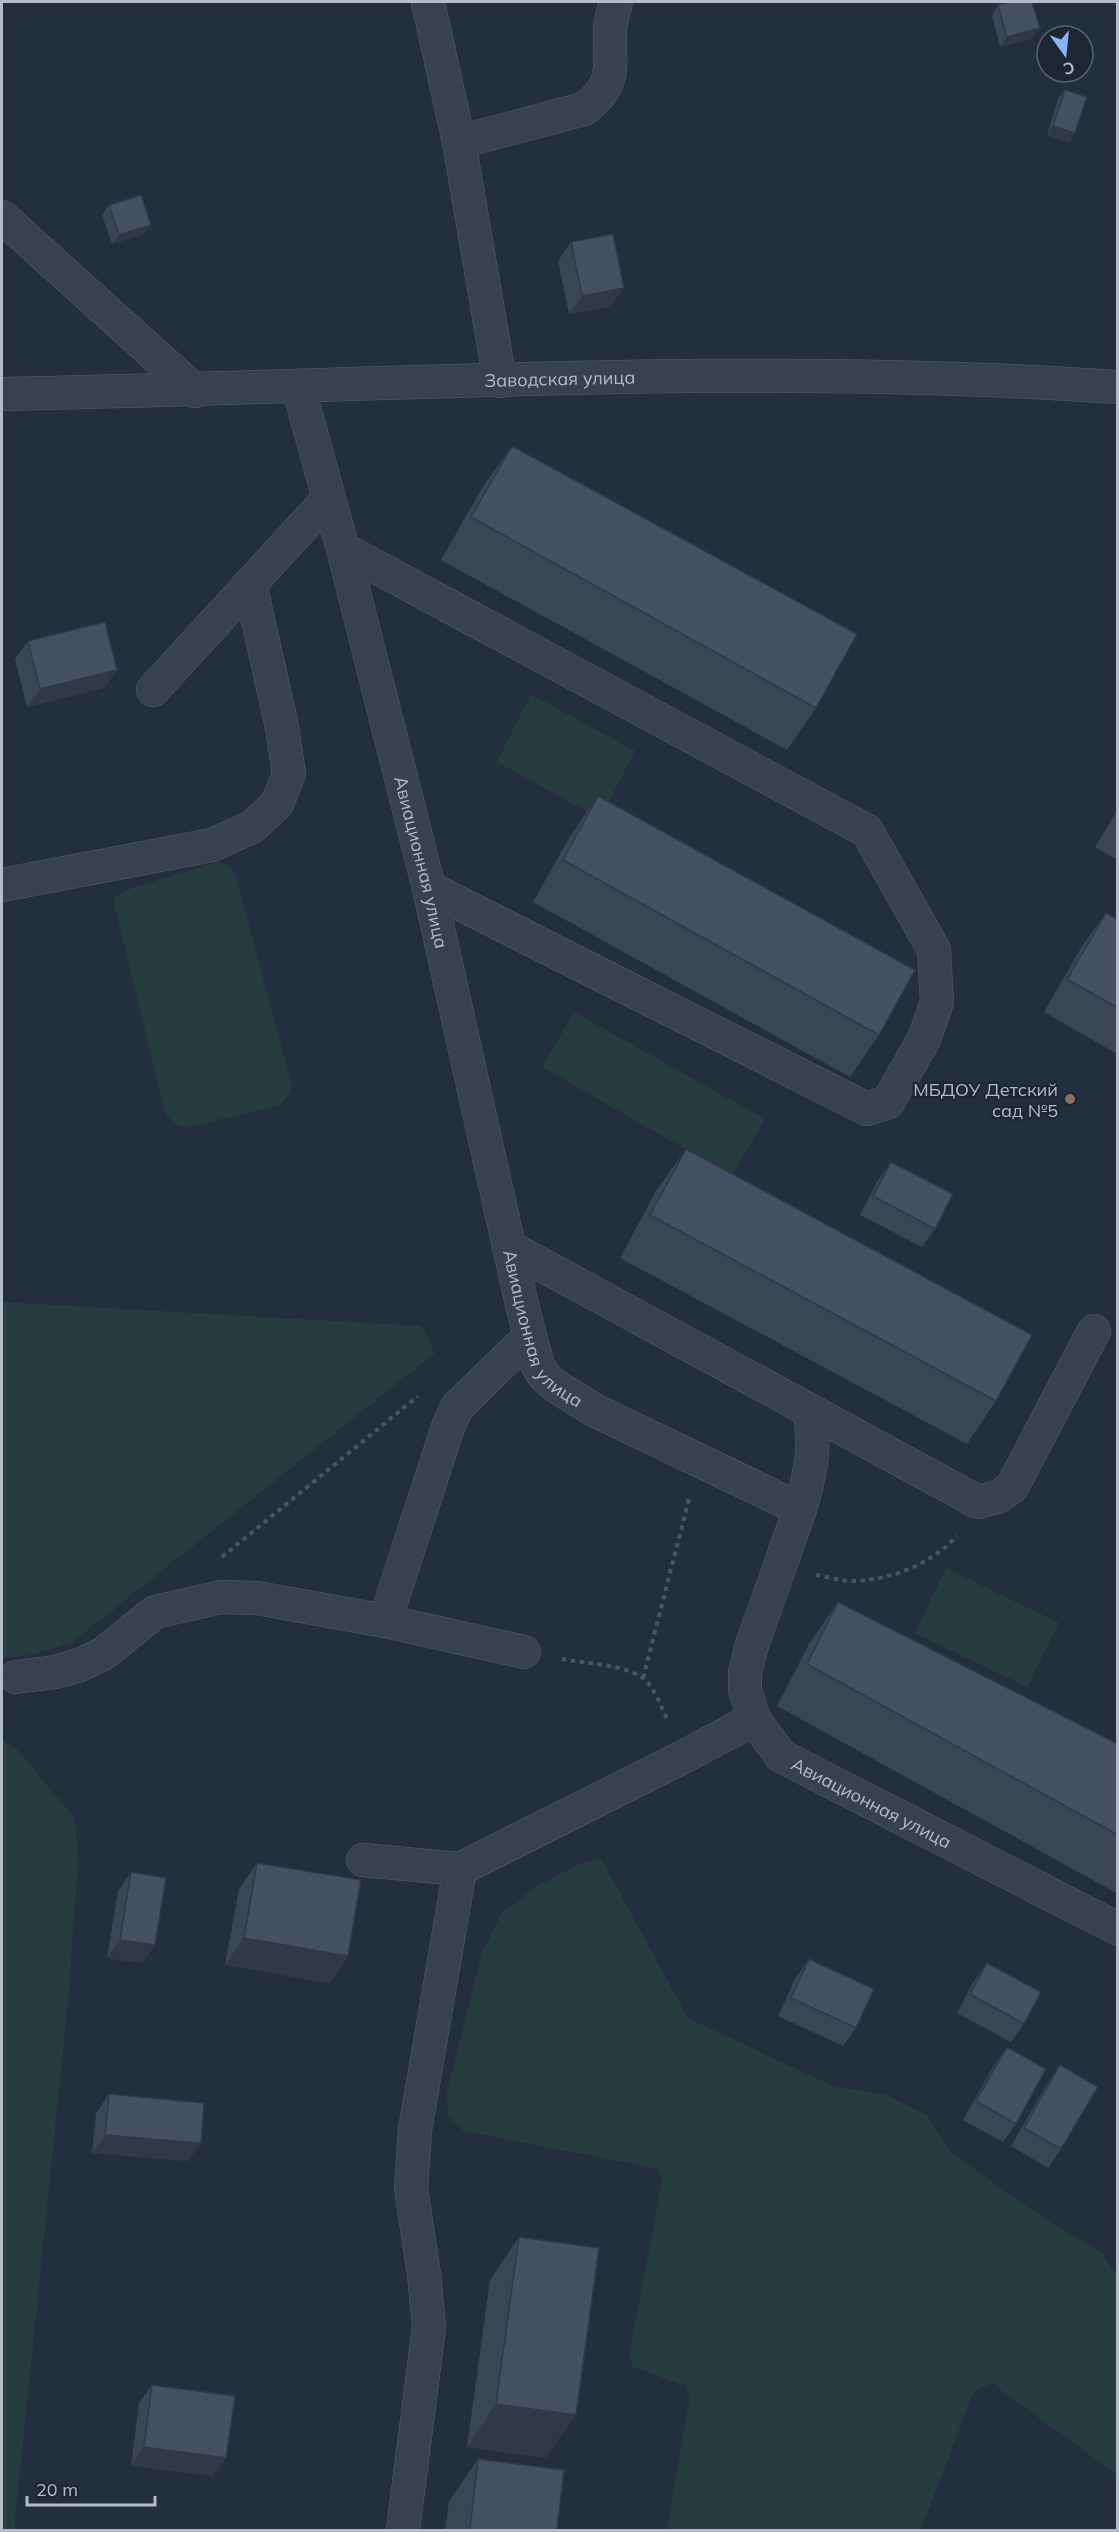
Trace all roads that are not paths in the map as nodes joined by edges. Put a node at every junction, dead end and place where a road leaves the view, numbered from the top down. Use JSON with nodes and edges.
{"nodes":[{"id":1,"x":428,"y":2,"type":"edge"},
{"id":2,"x":616,"y":2,"type":"edge"},
{"id":3,"x":459,"y":142,"type":"junction"},
{"id":4,"x":2,"y":217,"type":"edge"},
{"id":5,"x":500,"y":381,"type":"junction"},
{"id":6,"x":298,"y":386,"type":"junction"},
{"id":7,"x":1118,"y":387,"type":"edge"},
{"id":8,"x":195,"y":391,"type":"junction"},
{"id":9,"x":2,"y":394,"type":"edge"},
{"id":10,"x":328,"y":499,"type":"junction"},
{"id":11,"x":343,"y":549,"type":"junction"},
{"id":12,"x":250,"y":584,"type":"junction"},
{"id":13,"x":153,"y":690,"type":"dead end"},
{"id":14,"x":2,"y":885,"type":"edge"},
{"id":15,"x":429,"y":888,"type":"junction"},
{"id":16,"x":509,"y":1247,"type":"junction"},
{"id":17,"x":1094,"y":1331,"type":"dead end"},
{"id":18,"x":530,"y":1336,"type":"junction"},
{"id":19,"x":809,"y":1410,"type":"junction"},
{"id":20,"x":800,"y":1509,"type":"junction"},
{"id":21,"x":385,"y":1622,"type":"junction"},
{"id":22,"x":524,"y":1652,"type":"road end"},
{"id":23,"x":16,"y":1677,"type":"dead end"},
{"id":24,"x":754,"y":1719,"type":"junction"},
{"id":25,"x":363,"y":1860,"type":"dead end"},
{"id":26,"x":460,"y":1869,"type":"junction"},
{"id":27,"x":1118,"y":1929,"type":"edge"},
{"id":28,"x":403,"y":2530,"type":"edge"}],
"edges":[{"from":1,"to":3,"type":"street"},
{"from":2,"to":3,"type":"street"},
{"from":3,"to":5,"type":"street"},
{"from":4,"to":8,"type":"street"},
{"from":5,"to":6,"type":"street","name":"Заводская улица"},
{"from":5,"to":7,"type":"street","name":"Заводская улица"},
{"from":6,"to":8,"type":"street","name":"Заводская улица"},
{"from":6,"to":10,"type":"street","name":"Авиационная улица"},
{"from":8,"to":9,"type":"street","name":"Заводская улица"},
{"from":10,"to":11,"type":"street","name":"Авиационная улица"},
{"from":10,"to":12,"type":"street"},
{"from":11,"to":15,"type":"street","name":"Авиационная улица"},
{"from":11,"to":15,"type":"street"},
{"from":12,"to":13,"type":"street"},
{"from":12,"to":14,"type":"street"},
{"from":15,"to":16,"type":"street","name":"Авиационная улица"},
{"from":16,"to":18,"type":"street","name":"Авиационная улица"},
{"from":16,"to":19,"type":"street"},
{"from":17,"to":19,"type":"street"},
{"from":18,"to":20,"type":"street","name":"Авиационная улица"},
{"from":18,"to":21,"type":"street"},
{"from":19,"to":20,"type":"street"},
{"from":20,"to":24,"type":"street","name":"Авиационная улица"},
{"from":21,"to":22,"type":"street"},
{"from":21,"to":23,"type":"street"},
{"from":24,"to":26,"type":"street"},
{"from":24,"to":27,"type":"street","name":"Авиационная улица"},
{"from":25,"to":26,"type":"street"},
{"from":26,"to":28,"type":"street"}]}
